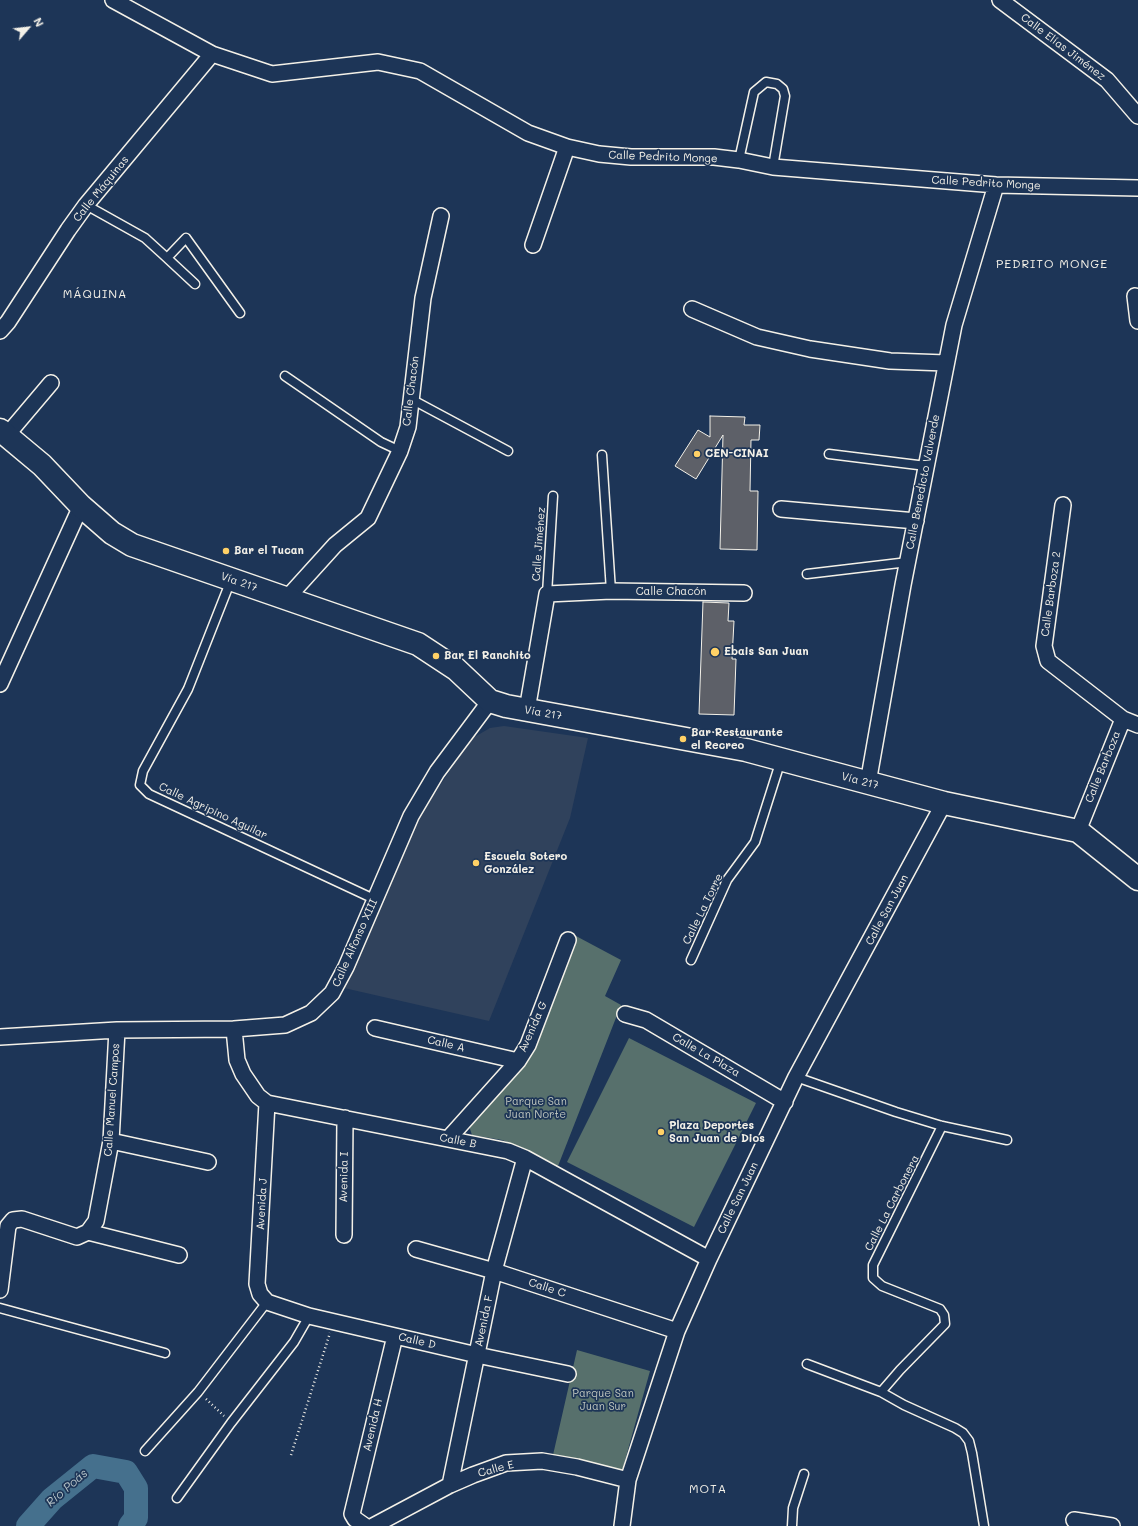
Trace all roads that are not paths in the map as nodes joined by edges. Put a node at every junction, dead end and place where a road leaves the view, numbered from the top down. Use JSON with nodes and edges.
{"nodes":[{"id":1,"x":113,"y":0,"type":"edge"},
{"id":2,"x":1000,"y":0,"type":"edge"},
{"id":3,"x":212,"y":54,"type":"junction"},
{"id":4,"x":1138,"y":116,"type":"edge"},
{"id":5,"x":567,"y":147,"type":"junction"},
{"id":6,"x":739,"y":160,"type":"junction"},
{"id":7,"x":774,"y":168,"type":"junction"},
{"id":8,"x":996,"y":185,"type":"junction"},
{"id":9,"x":1138,"y":188,"type":"edge"},
{"id":10,"x":86,"y":205,"type":"junction"},
{"id":11,"x":441,"y":216,"type":"dead end"},
{"id":12,"x":533,"y":245,"type":"dead end"},
{"id":13,"x":168,"y":258,"type":"junction"},
{"id":14,"x":195,"y":284,"type":"dead end"},
{"id":15,"x":1135,"y":296,"type":"dead end"},
{"id":16,"x":692,"y":309,"type":"dead end"},
{"id":17,"x":240,"y":313,"type":"dead end"},
{"id":18,"x":1138,"y":321,"type":"edge"},
{"id":19,"x":0,"y":331,"type":"edge"},
{"id":20,"x":946,"y":362,"type":"junction"},
{"id":21,"x":285,"y":376,"type":"dead end"},
{"id":22,"x":51,"y":383,"type":"dead end"},
{"id":23,"x":410,"y":399,"type":"junction"},
{"id":24,"x":4,"y":432,"type":"edge"},
{"id":25,"x":400,"y":451,"type":"junction"},
{"id":26,"x":508,"y":451,"type":"dead end"},
{"id":27,"x":829,"y":454,"type":"dead end"},
{"id":28,"x":602,"y":455,"type":"dead end"},
{"id":29,"x":926,"y":466,"type":"junction"},
{"id":30,"x":554,"y":496,"type":"dead end"},
{"id":31,"x":1063,"y":505,"type":"dead end"},
{"id":32,"x":81,"y":506,"type":"junction"},
{"id":33,"x":781,"y":509,"type":"dead end"},
{"id":34,"x":916,"y":521,"type":"junction"},
{"id":35,"x":908,"y":562,"type":"junction"},
{"id":36,"x":807,"y":574,"type":"dead end"},
{"id":37,"x":231,"y":579,"type":"junction"},
{"id":38,"x":610,"y":591,"type":"junction"},
{"id":39,"x":744,"y":593,"type":"dead end"},
{"id":40,"x":547,"y":594,"type":"junction"},
{"id":41,"x":287,"y":598,"type":"junction"},
{"id":42,"x":0,"y":684,"type":"edge"},
{"id":43,"x":490,"y":701,"type":"junction"},
{"id":44,"x":527,"y":710,"type":"junction"},
{"id":45,"x":1123,"y":719,"type":"junction"},
{"id":46,"x":1138,"y":725,"type":"edge"},
{"id":47,"x":781,"y":759,"type":"junction"},
{"id":48,"x":868,"y":783,"type":"junction"},
{"id":49,"x":944,"y":803,"type":"junction"},
{"id":50,"x":1078,"y":831,"type":"junction"},
{"id":51,"x":1138,"y":879,"type":"edge"},
{"id":52,"x":374,"y":899,"type":"junction"},
{"id":53,"x":568,"y":940,"type":"dead end"},
{"id":54,"x":691,"y":960,"type":"dead end"},
{"id":55,"x":625,"y":1014,"type":"dead end"},
{"id":56,"x":375,"y":1028,"type":"dead end"},
{"id":57,"x":234,"y":1029,"type":"junction"},
{"id":58,"x":118,"y":1030,"type":"junction"},
{"id":59,"x":0,"y":1037,"type":"edge"},
{"id":60,"x":518,"y":1060,"type":"junction"},
{"id":61,"x":796,"y":1077,"type":"junction"},
{"id":62,"x":785,"y":1102,"type":"junction"},
{"id":63,"x":268,"y":1103,"type":"junction"},
{"id":64,"x":345,"y":1118,"type":"junction"},
{"id":65,"x":942,"y":1126,"type":"junction"},
{"id":66,"x":448,"y":1139,"type":"junction"},
{"id":67,"x":1008,"y":1140,"type":"dead end"},
{"id":68,"x":111,"y":1141,"type":"junction"},
{"id":69,"x":525,"y":1158,"type":"junction"},
{"id":70,"x":208,"y":1162,"type":"dead end"},
{"id":71,"x":88,"y":1232,"type":"junction"},
{"id":72,"x":344,"y":1235,"type":"dead end"},
{"id":73,"x":416,"y":1249,"type":"dead end"},
{"id":74,"x":178,"y":1255,"type":"dead end"},
{"id":75,"x":709,"y":1259,"type":"junction"},
{"id":76,"x":494,"y":1271,"type":"junction"},
{"id":77,"x":0,"y":1290,"type":"edge"},
{"id":78,"x":267,"y":1302,"type":"junction"},
{"id":79,"x":0,"y":1308,"type":"edge"},
{"id":80,"x":309,"y":1316,"type":"junction"},
{"id":81,"x":677,"y":1331,"type":"junction"},
{"id":82,"x":395,"y":1336,"type":"junction"},
{"id":83,"x":165,"y":1353,"type":"dead end"},
{"id":84,"x":477,"y":1355,"type":"junction"},
{"id":85,"x":807,"y":1364,"type":"dead end"},
{"id":86,"x":568,"y":1374,"type":"dead end"},
{"id":87,"x":881,"y":1392,"type":"junction"},
{"id":88,"x":145,"y":1451,"type":"dead end"},
{"id":89,"x":804,"y":1474,"type":"dead end"},
{"id":90,"x":628,"y":1480,"type":"junction"},
{"id":91,"x":450,"y":1485,"type":"junction"},
{"id":92,"x":177,"y":1498,"type":"dead end"},
{"id":93,"x":1074,"y":1520,"type":"dead end"},
{"id":94,"x":365,"y":1526,"type":"edge"},
{"id":95,"x":374,"y":1526,"type":"edge"},
{"id":96,"x":622,"y":1526,"type":"edge"},
{"id":97,"x":792,"y":1526,"type":"edge"},
{"id":98,"x":984,"y":1526,"type":"edge"},
{"id":99,"x":1112,"y":1526,"type":"edge"}],
"edges":[{"from":1,"to":3,"type":"street","name":"Calle Pedrito Monge"},
{"from":2,"to":4,"type":"street","name":"Calle Elías Jiménez"},
{"from":3,"to":5,"type":"street","name":"Calle Pedrito Monge"},
{"from":3,"to":10,"type":"street","name":"Calle Máquinas"},
{"from":5,"to":6,"type":"street","name":"Calle Pedrito Monge"},
{"from":5,"to":12,"type":"street"},
{"from":6,"to":7,"type":"street","name":"Calle Pedrito Monge"},
{"from":6,"to":7,"type":"lane"},
{"from":7,"to":8,"type":"street","name":"Calle Pedrito Monge"},
{"from":8,"to":9,"type":"street","name":"Calle Pedrito Monge"},
{"from":8,"to":20,"type":"street","name":"Calle Benedicto Valverde"},
{"from":10,"to":13,"type":"lane"},
{"from":10,"to":19,"type":"street","name":"Calle Máquinas"},
{"from":11,"to":23,"type":"street","name":"Calle Chacón"},
{"from":13,"to":14,"type":"lane"},
{"from":13,"to":17,"type":"lane"},
{"from":15,"to":18,"type":"street"},
{"from":16,"to":20,"type":"street"},
{"from":20,"to":29,"type":"street","name":"Calle Benedicto Valverde"},
{"from":21,"to":25,"type":"lane"},
{"from":22,"to":24,"type":"street"},
{"from":23,"to":25,"type":"street","name":"Calle Chacón"},
{"from":23,"to":26,"type":"lane"},
{"from":24,"to":32,"type":"main road","name":"Vía 217"},
{"from":25,"to":41,"type":"street","name":"Calle Chacón"},
{"from":27,"to":29,"type":"lane"},
{"from":28,"to":38,"type":"lane"},
{"from":29,"to":34,"type":"street","name":"Calle Benedicto Valverde"},
{"from":30,"to":40,"type":"lane","name":"Calle Jiménez"},
{"from":31,"to":45,"type":"street","name":"Calle Barboza 2"},
{"from":32,"to":37,"type":"main road","name":"Vía 217"},
{"from":32,"to":42,"type":"street"},
{"from":33,"to":34,"type":"street"},
{"from":34,"to":35,"type":"street","name":"Calle Benedicto Valverde"},
{"from":35,"to":36,"type":"lane"},
{"from":35,"to":48,"type":"street","name":"Calle Benedicto Valverde"},
{"from":37,"to":41,"type":"main road","name":"Vía 217"},
{"from":37,"to":52,"type":"lane","name":"Calle Agripino Aguilar"},
{"from":38,"to":39,"type":"street","name":"Calle Chacón"},
{"from":38,"to":40,"type":"street","name":"Calle Chacón"},
{"from":40,"to":44,"type":"street"},
{"from":41,"to":43,"type":"main road","name":"Vía 217"},
{"from":43,"to":44,"type":"main road","name":"Vía 217"},
{"from":43,"to":52,"type":"street","name":"Calle Alfonso XIII"},
{"from":44,"to":47,"type":"main road","name":"Vía 217"},
{"from":45,"to":46,"type":"street","name":"Calle Barboza"},
{"from":45,"to":50,"type":"street","name":"Calle Barboza"},
{"from":47,"to":48,"type":"main road","name":"Vía 217"},
{"from":47,"to":54,"type":"lane","name":"Calle La Torre"},
{"from":48,"to":49,"type":"main road","name":"Vía 217"},
{"from":49,"to":50,"type":"main road","name":"Vía 217"},
{"from":49,"to":61,"type":"street","name":"Calle San Juan"},
{"from":50,"to":51,"type":"main road","name":"Vía 217"},
{"from":52,"to":57,"type":"street","name":"Calle Alfonso XIII"},
{"from":53,"to":60,"type":"street","name":"Avenida G"},
{"from":55,"to":62,"type":"street","name":"Calle La Plaza"},
{"from":56,"to":60,"type":"street","name":"Calle A"},
{"from":57,"to":58,"type":"street","name":"Calle Alfonso XIII"},
{"from":57,"to":63,"type":"street"},
{"from":58,"to":59,"type":"street","name":"Calle Alfonso XIII"},
{"from":58,"to":68,"type":"street","name":"Calle Manuel Campos"},
{"from":60,"to":66,"type":"street","name":"Avenida G"},
{"from":61,"to":62,"type":"street","name":"Calle San Juan"},
{"from":61,"to":65,"type":"lane"},
{"from":62,"to":75,"type":"street","name":"Calle San Juan"},
{"from":63,"to":64,"type":"street","name":"Calle B"},
{"from":63,"to":78,"type":"street","name":"Avenida J"},
{"from":64,"to":66,"type":"street","name":"Calle B"},
{"from":64,"to":72,"type":"street","name":"Avenida I"},
{"from":65,"to":67,"type":"lane"},
{"from":65,"to":87,"type":"lane","name":"Calle La Carbonera"},
{"from":66,"to":69,"type":"street","name":"Calle B"},
{"from":68,"to":70,"type":"street"},
{"from":68,"to":71,"type":"street","name":"Calle Manuel Campos"},
{"from":69,"to":75,"type":"street","name":"Calle B"},
{"from":69,"to":76,"type":"street","name":"Avenida F"},
{"from":71,"to":74,"type":"street"},
{"from":71,"to":77,"type":"street"},
{"from":73,"to":76,"type":"street","name":"Calle C"},
{"from":75,"to":81,"type":"street","name":"Calle San Juan"},
{"from":76,"to":81,"type":"street","name":"Calle C"},
{"from":76,"to":84,"type":"street","name":"Avenida F"},
{"from":78,"to":80,"type":"street","name":"Calle D"},
{"from":78,"to":88,"type":"lane"},
{"from":79,"to":83,"type":"lane"},
{"from":80,"to":82,"type":"street","name":"Calle D"},
{"from":80,"to":92,"type":"lane"},
{"from":81,"to":90,"type":"street","name":"Calle San Juan"},
{"from":82,"to":84,"type":"street","name":"Calle D"},
{"from":82,"to":94,"type":"street","name":"Avenida H"},
{"from":84,"to":86,"type":"street","name":"Calle D"},
{"from":84,"to":91,"type":"street","name":"Avenida F"},
{"from":85,"to":87,"type":"lane"},
{"from":87,"to":98,"type":"lane"},
{"from":89,"to":97,"type":"lane"},
{"from":90,"to":91,"type":"street","name":"Calle E"},
{"from":90,"to":96,"type":"street","name":"Calle San Juan"},
{"from":91,"to":95,"type":"street","name":"Calle E"},
{"from":93,"to":99,"type":"street"}]}
